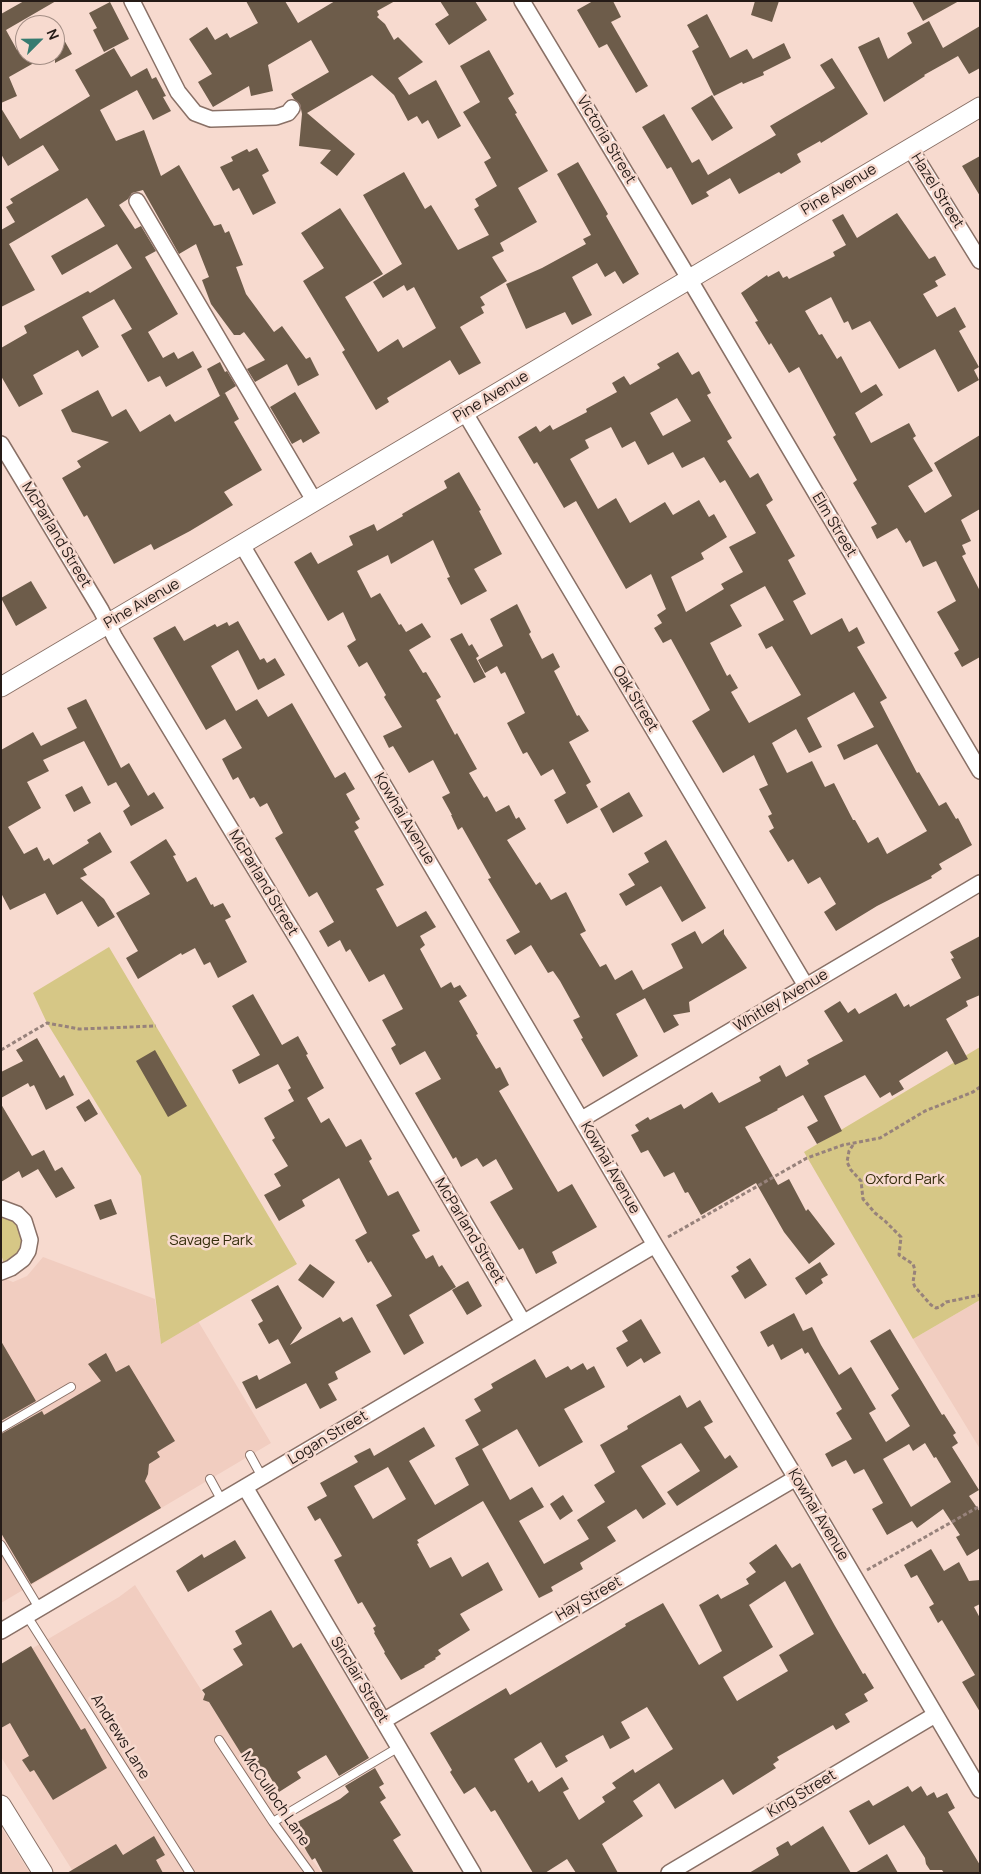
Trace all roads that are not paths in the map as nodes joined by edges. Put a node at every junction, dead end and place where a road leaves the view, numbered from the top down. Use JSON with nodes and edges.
{"nodes":[{"id":1,"x":132,"y":1,"type":"edge"},
{"id":2,"x":522,"y":1,"type":"edge"},
{"id":3,"x":980,"y":107,"type":"edge"},
{"id":4,"x":292,"y":108,"type":"dead end"},
{"id":5,"x":910,"y":148,"type":"junction"},
{"id":6,"x":138,"y":201,"type":"dead end"},
{"id":7,"x":980,"y":261,"type":"edge"},
{"id":8,"x":689,"y":279,"type":"junction"},
{"id":9,"x":465,"y":412,"type":"junction"},
{"id":10,"x":1,"y":444,"type":"edge"},
{"id":11,"x":315,"y":502,"type":"junction"},
{"id":12,"x":242,"y":545,"type":"junction"},
{"id":13,"x":108,"y":624,"type":"junction"},
{"id":14,"x":1,"y":687,"type":"edge"},
{"id":15,"x":980,"y":771,"type":"edge"},
{"id":16,"x":980,"y":883,"type":"edge"},
{"id":17,"x":806,"y":986,"type":"junction"},
{"id":18,"x":582,"y":1119,"type":"junction"},
{"id":19,"x":1,"y":1208,"type":"edge"},
{"id":20,"x":655,"y":1245,"type":"junction"},
{"id":21,"x":1,"y":1272,"type":"edge"},
{"id":22,"x":523,"y":1322,"type":"junction"},
{"id":23,"x":71,"y":1387,"type":"dead end"},
{"id":24,"x":1,"y":1428,"type":"edge"},
{"id":25,"x":250,"y":1456,"type":"dead end"},
{"id":26,"x":262,"y":1476,"type":"junction"},
{"id":27,"x":796,"y":1478,"type":"junction"},
{"id":28,"x":210,"y":1479,"type":"dead end"},
{"id":29,"x":245,"y":1487,"type":"junction"},
{"id":30,"x":222,"y":1500,"type":"junction"},
{"id":31,"x":1,"y":1545,"type":"edge"},
{"id":32,"x":33,"y":1612,"type":"junction"},
{"id":33,"x":1,"y":1631,"type":"edge"},
{"id":34,"x":935,"y":1715,"type":"junction"},
{"id":35,"x":383,"y":1721,"type":"junction"},
{"id":36,"x":219,"y":1740,"type":"dead end"},
{"id":37,"x":398,"y":1747,"type":"junction"},
{"id":38,"x":980,"y":1790,"type":"edge"},
{"id":39,"x":1,"y":1805,"type":"edge"},
{"id":40,"x":273,"y":1822,"type":"junction"},
{"id":41,"x":43,"y":1873,"type":"edge"},
{"id":42,"x":190,"y":1873,"type":"edge"},
{"id":43,"x":310,"y":1873,"type":"edge"},
{"id":44,"x":473,"y":1873,"type":"edge"},
{"id":45,"x":669,"y":1873,"type":"edge"}],
"edges":[{"from":1,"to":4,"type":"street"},
{"from":2,"to":8,"type":"street","name":"Victoria Street"},
{"from":3,"to":5,"type":"street","name":"Pine Avenue"},
{"from":5,"to":7,"type":"street","name":"Hazel Street"},
{"from":5,"to":8,"type":"street","name":"Pine Avenue"},
{"from":6,"to":11,"type":"street"},
{"from":8,"to":9,"type":"street","name":"Pine Avenue"},
{"from":8,"to":15,"type":"street","name":"Elm Street"},
{"from":9,"to":11,"type":"street","name":"Pine Avenue"},
{"from":9,"to":17,"type":"street","name":"Oak Street"},
{"from":10,"to":13,"type":"street","name":"McParland Street"},
{"from":11,"to":12,"type":"street","name":"Pine Avenue"},
{"from":12,"to":13,"type":"street","name":"Pine Avenue"},
{"from":12,"to":18,"type":"street","name":"Kowhai Avenue"},
{"from":13,"to":14,"type":"street","name":"Pine Avenue"},
{"from":13,"to":22,"type":"street","name":"McParland Street"},
{"from":16,"to":17,"type":"street","name":"Whitley Avenue"},
{"from":17,"to":18,"type":"street","name":"Whitley Avenue"},
{"from":18,"to":20,"type":"street","name":"Kowhai Avenue"},
{"from":19,"to":21,"type":"street"},
{"from":20,"to":22,"type":"street","name":"Logan Street"},
{"from":20,"to":27,"type":"street","name":"Kowhai Avenue"},
{"from":22,"to":26,"type":"street","name":"Logan Street"},
{"from":23,"to":24,"type":"lane"},
{"from":25,"to":26,"type":"lane"},
{"from":26,"to":29,"type":"street","name":"Logan Street"},
{"from":27,"to":34,"type":"street","name":"Kowhai Avenue"},
{"from":27,"to":35,"type":"street","name":"Hay Street"},
{"from":28,"to":30,"type":"lane"},
{"from":29,"to":30,"type":"street","name":"Logan Street"},
{"from":29,"to":35,"type":"street","name":"Sinclair Street"},
{"from":30,"to":32,"type":"street","name":"Logan Street"},
{"from":31,"to":32,"type":"lane","name":"Andrews Lane"},
{"from":32,"to":33,"type":"street","name":"Logan Street"},
{"from":32,"to":42,"type":"lane","name":"Andrews Lane"},
{"from":34,"to":38,"type":"street","name":"Kowhai Avenue"},
{"from":34,"to":45,"type":"street","name":"King Street"},
{"from":35,"to":37,"type":"street","name":"Sinclair Street"},
{"from":36,"to":40,"type":"lane","name":"McCulloch Lane"},
{"from":37,"to":40,"type":"lane"},
{"from":37,"to":44,"type":"street","name":"Sinclair Street"},
{"from":39,"to":41,"type":"street"},
{"from":40,"to":43,"type":"lane","name":"McCulloch Lane"}]}
